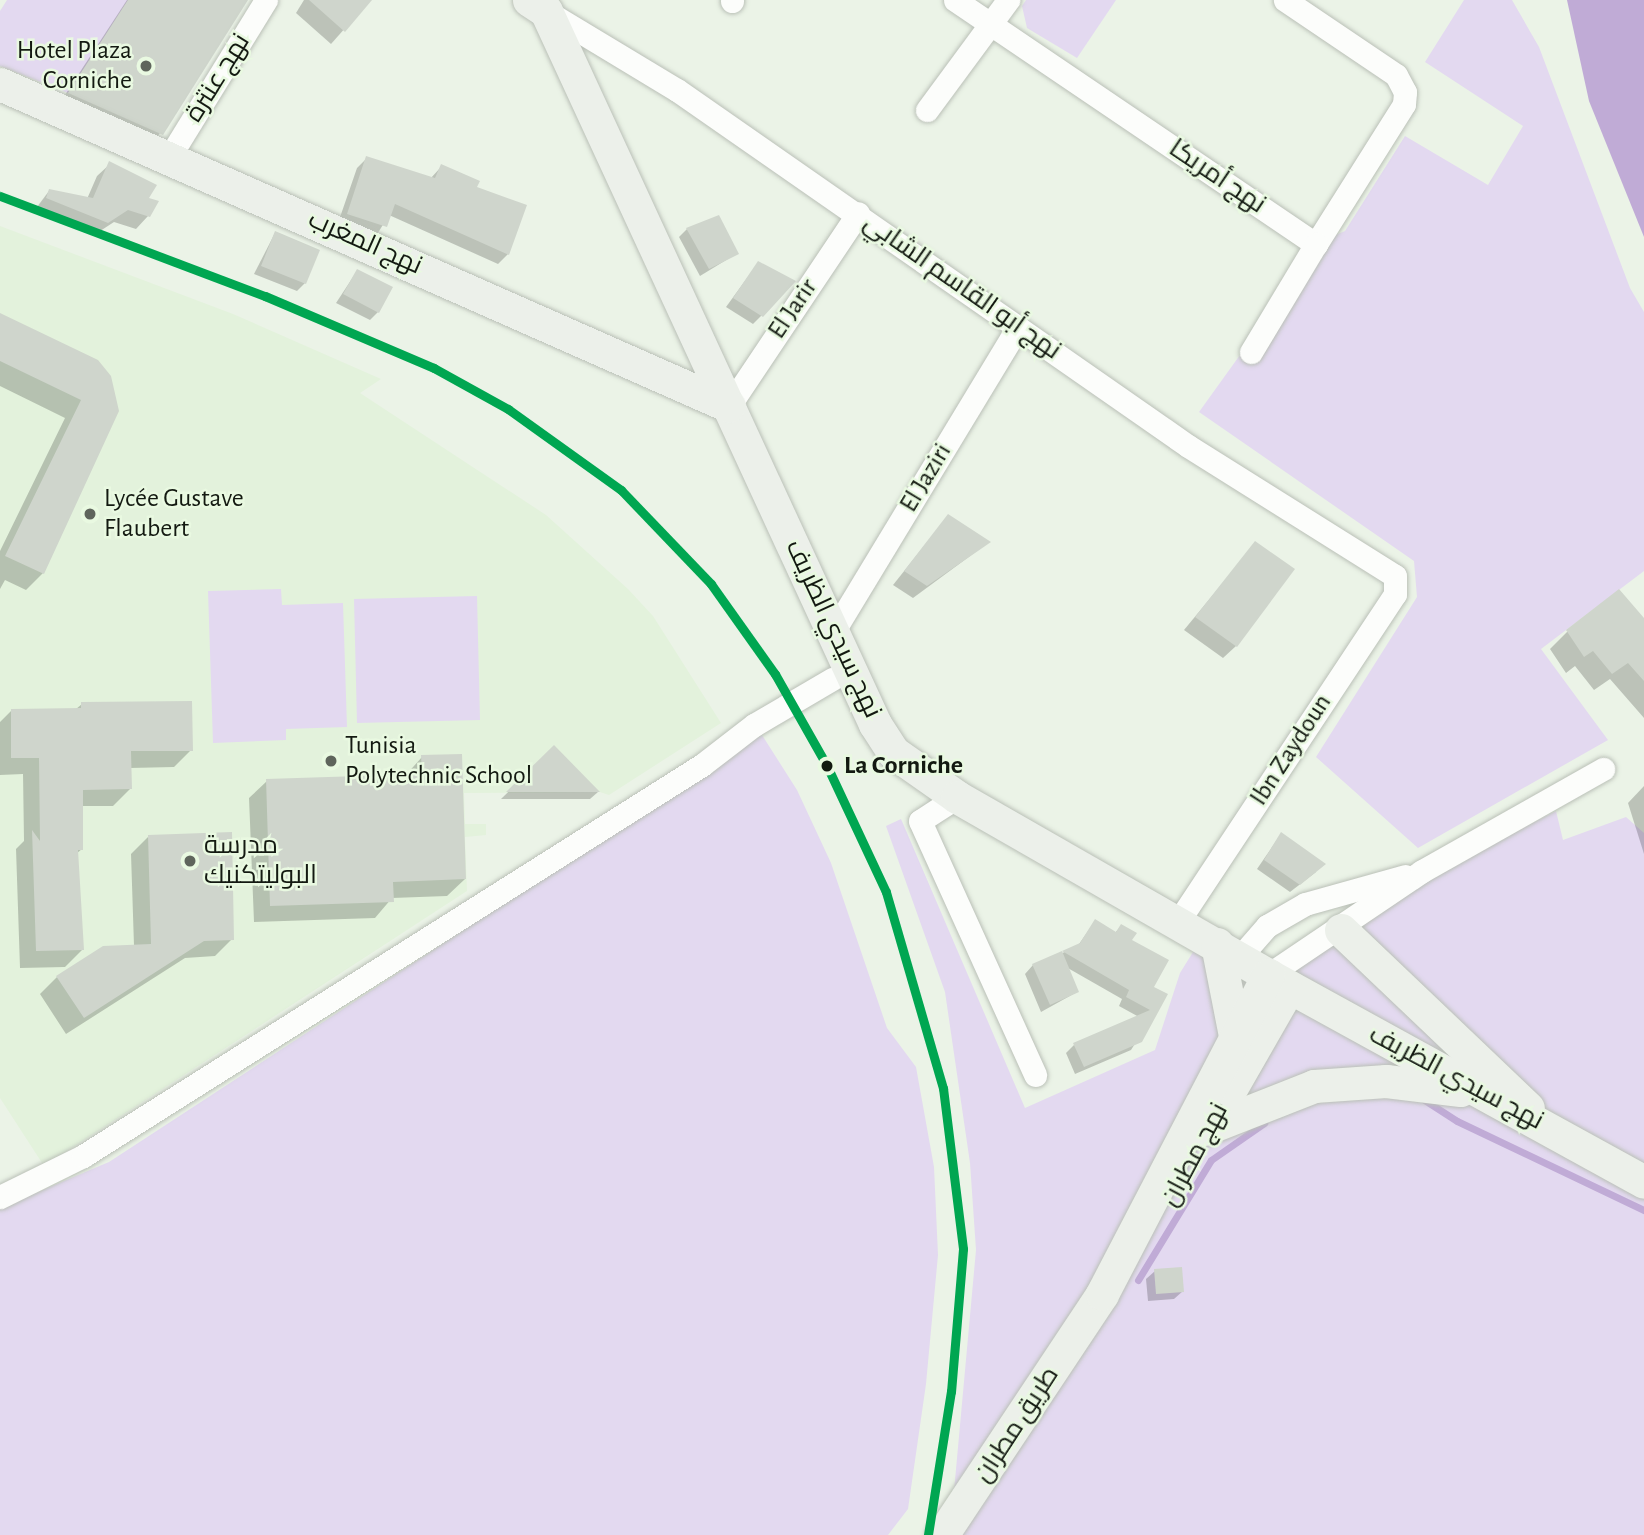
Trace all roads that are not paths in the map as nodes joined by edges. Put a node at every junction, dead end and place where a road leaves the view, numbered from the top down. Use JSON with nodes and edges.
{"nodes":[{"id":1,"x":266,"y":0,"type":"edge"},
{"id":2,"x":955,"y":0,"type":"edge"},
{"id":3,"x":1008,"y":0,"type":"edge"},
{"id":4,"x":1285,"y":0,"type":"edge"},
{"id":5,"x":538,"y":6,"type":"edge"},
{"id":6,"x":991,"y":24,"type":"junction"},
{"id":7,"x":0,"y":84,"type":"edge"},
{"id":8,"x":927,"y":110,"type":"dead end"},
{"id":9,"x":170,"y":156,"type":"junction"},
{"id":10,"x":858,"y":213,"type":"junction"},
{"id":11,"x":1316,"y":244,"type":"junction"},
{"id":12,"x":1018,"y":327,"type":"junction"},
{"id":13,"x":1251,"y":352,"type":"dead end"},
{"id":14,"x":729,"y":406,"type":"junction"},
{"id":15,"x":1395,"y":576,"type":"joint"},
{"id":16,"x":835,"y":629,"type":"junction"},
{"id":17,"x":832,"y":679,"type":"dead end"},
{"id":18,"x":1603,"y":769,"type":"dead end"},
{"id":19,"x":957,"y":797,"type":"junction"},
{"id":20,"x":1422,"y":872,"type":"junction"},
{"id":21,"x":1178,"y":922,"type":"junction"},
{"id":22,"x":1341,"y":930,"type":"junction"},
{"id":23,"x":1228,"y":951,"type":"junction"},
{"id":24,"x":1279,"y":981,"type":"junction"},
{"id":25,"x":1235,"y":1036,"type":"junction"},
{"id":26,"x":1035,"y":1075,"type":"dead end"},
{"id":27,"x":1477,"y":1093,"type":"junction"},
{"id":28,"x":1547,"y":1128,"type":"junction"},
{"id":29,"x":1205,"y":1129,"type":"junction"},
{"id":30,"x":1644,"y":1182,"type":"edge"},
{"id":31,"x":0,"y":1197,"type":"edge"},
{"id":32,"x":1094,"y":1318,"type":"junction"},
{"id":33,"x":942,"y":1535,"type":"edge"},
{"id":34,"x":962,"y":1535,"type":"edge"}],
"edges":[{"from":1,"to":9,"type":"street","name":"نهج عنترة"},
{"from":2,"to":6,"type":"street","name":"نهج أمريكا"},
{"from":3,"to":6,"type":"street"},
{"from":4,"to":11,"type":"street"},
{"from":5,"to":10,"type":"street","name":"نهج أبو القاسم الشابي"},
{"from":5,"to":14,"type":"street","name":"نهج سيدي الظريف"},
{"from":6,"to":8,"type":"street"},
{"from":6,"to":11,"type":"street","name":"نهج أمريكا"},
{"from":7,"to":9,"type":"street","name":"نهج المغرب"},
{"from":9,"to":14,"type":"street","name":"نهج المغرب"},
{"from":10,"to":12,"type":"street","name":"نهج أبو القاسم الشابي"},
{"from":10,"to":14,"type":"street","name":"El Jarir"},
{"from":11,"to":13,"type":"street"},
{"from":12,"to":15,"type":"street","name":"نهج أبو القاسم الشابي"},
{"from":12,"to":16,"type":"street","name":"El Jaziri"},
{"from":14,"to":16,"type":"street","name":"نهج سيدي الظريف"},
{"from":15,"to":21,"type":"street","name":"Ibn Zaydoun"},
{"from":16,"to":19,"type":"street","name":"نهج سيدي الظريف"},
{"from":17,"to":31,"type":"street"},
{"from":18,"to":20,"type":"street"},
{"from":19,"to":21,"type":"street","name":"نهج سيدي الظريف"},
{"from":19,"to":26,"type":"street"},
{"from":20,"to":22,"type":"street"},
{"from":20,"to":23,"type":"street"},
{"from":21,"to":23,"type":"street","name":"نهج سيدي الظريف"},
{"from":22,"to":24,"type":"street"},
{"from":22,"to":28,"type":"street"},
{"from":23,"to":24,"type":"street","name":"نهج سيدي الظريف"},
{"from":23,"to":25,"type":"street"},
{"from":24,"to":25,"type":"street","name":"نهج مطران"},
{"from":24,"to":27,"type":"street","name":"نهج سيدي الظريف"},
{"from":24,"to":29,"type":"street","name":"نهج مطران"},
{"from":25,"to":32,"type":"street","name":"نهج مطران"},
{"from":27,"to":28,"type":"street","name":"نهج سيدي الظريف"},
{"from":27,"to":29,"type":"street"},
{"from":28,"to":30,"type":"street","name":"نهج سيدي الظريف"},
{"from":29,"to":32,"type":"street","name":"نهج مطران"},
{"from":32,"to":33,"type":"street","name":"طريق مطران"},
{"from":32,"to":34,"type":"street"}]}
